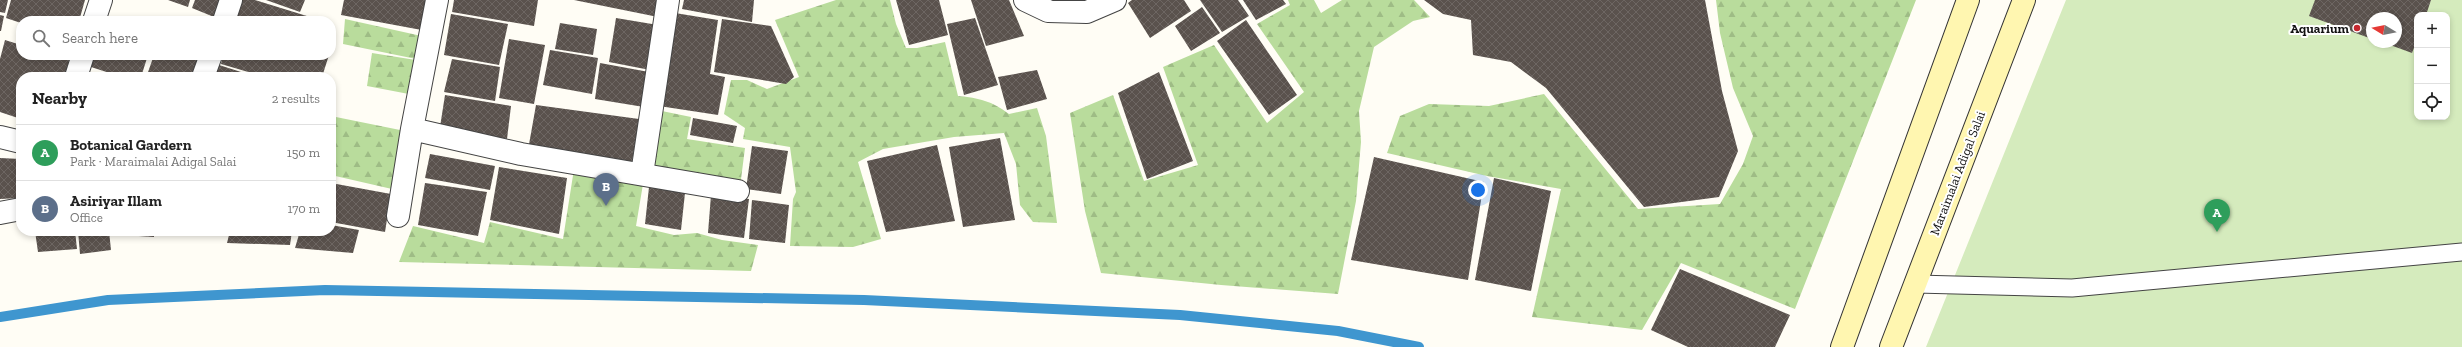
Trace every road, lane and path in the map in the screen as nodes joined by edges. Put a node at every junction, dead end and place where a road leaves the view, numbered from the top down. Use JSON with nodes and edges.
{"nodes":[{"id":1,"x":101,"y":0,"type":"edge"},
{"id":2,"x":231,"y":0,"type":"edge"},
{"id":3,"x":438,"y":0,"type":"edge"},
{"id":4,"x":668,"y":0,"type":"edge"},
{"id":5,"x":1025,"y":0,"type":"edge"},
{"id":6,"x":1115,"y":0,"type":"edge"},
{"id":7,"x":1968,"y":0,"type":"edge"},
{"id":8,"x":2024,"y":0,"type":"edge"},
{"id":9,"x":96,"y":16,"type":"edge"},
{"id":10,"x":226,"y":16,"type":"edge"},
{"id":11,"x":81,"y":60,"type":"edge"},
{"id":12,"x":209,"y":60,"type":"edge"},
{"id":13,"x":78,"y":72,"type":"edge"},
{"id":14,"x":205,"y":72,"type":"edge"},
{"id":15,"x":412,"y":129,"type":"junction"},
{"id":16,"x":0,"y":137,"type":"edge"},
{"id":17,"x":16,"y":141,"type":"edge"},
{"id":18,"x":642,"y":174,"type":"junction"},
{"id":19,"x":738,"y":191,"type":"dead end"},
{"id":20,"x":16,"y":210,"type":"edge"},
{"id":21,"x":0,"y":213,"type":"edge"},
{"id":22,"x":398,"y":216,"type":"dead end"},
{"id":23,"x":2462,"y":252,"type":"edge"},
{"id":24,"x":1916,"y":284,"type":"junction"},
{"id":25,"x":1843,"y":346,"type":"edge"},
{"id":26,"x":1891,"y":347,"type":"edge"}],
"edges":[{"from":1,"to":9,"type":"street"},
{"from":2,"to":10,"type":"street"},
{"from":3,"to":15,"type":"street"},
{"from":4,"to":18,"type":"street"},
{"from":5,"to":6,"type":"street"},
{"from":7,"to":25,"type":"main road"},
{"from":8,"to":24,"type":"main road","name":"Maraimalai Adigal Salai"},
{"from":11,"to":13,"type":"street"},
{"from":12,"to":14,"type":"street"},
{"from":15,"to":18,"type":"street"},
{"from":15,"to":22,"type":"street"},
{"from":16,"to":17,"type":"street"},
{"from":18,"to":19,"type":"street"},
{"from":20,"to":21,"type":"street"},
{"from":23,"to":24,"type":"lane"},
{"from":24,"to":26,"type":"main road","name":"Maraimalai Adigal Salai"}]}
